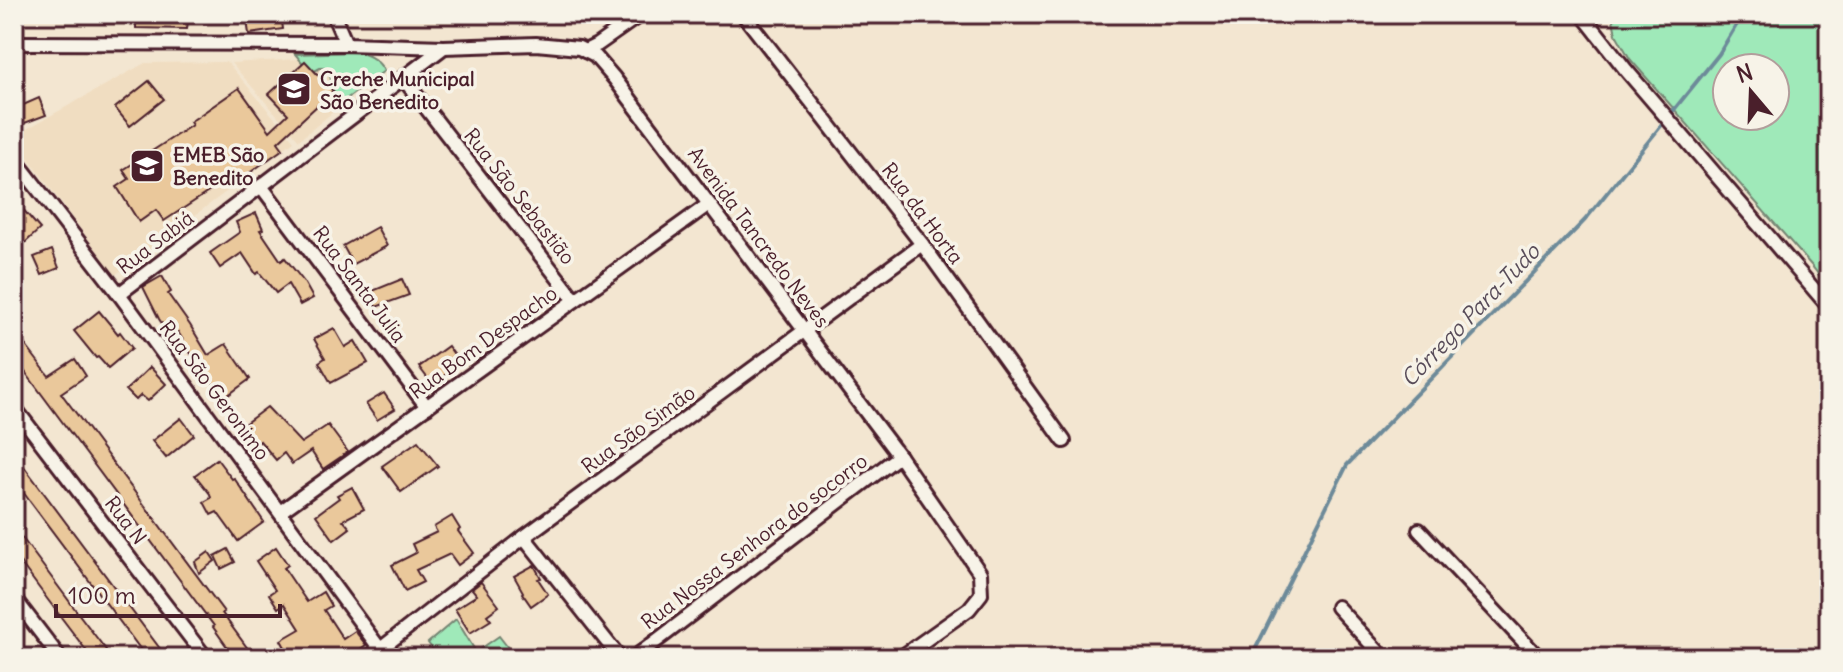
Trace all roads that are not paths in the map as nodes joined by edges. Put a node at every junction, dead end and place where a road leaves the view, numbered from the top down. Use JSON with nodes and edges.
{"nodes":[{"id":1,"x":333,"y":14,"type":"edge"},
{"id":2,"x":641,"y":14,"type":"edge"},
{"id":3,"x":743,"y":14,"type":"edge"},
{"id":4,"x":1582,"y":14,"type":"edge"},
{"id":5,"x":14,"y":43,"type":"edge"},
{"id":6,"x":346,"y":44,"type":"junction"},
{"id":7,"x":444,"y":47,"type":"junction"},
{"id":8,"x":585,"y":51,"type":"junction"},
{"id":9,"x":403,"y":78,"type":"junction"},
{"id":10,"x":14,"y":158,"type":"edge"},
{"id":11,"x":261,"y":186,"type":"junction"},
{"id":12,"x":709,"y":204,"type":"junction"},
{"id":13,"x":922,"y":244,"type":"junction"},
{"id":14,"x":119,"y":294,"type":"junction"},
{"id":15,"x":575,"y":300,"type":"junction"},
{"id":16,"x":1829,"y":307,"type":"edge"},
{"id":17,"x":805,"y":331,"type":"junction"},
{"id":18,"x":14,"y":407,"type":"edge"},
{"id":19,"x":427,"y":407,"type":"junction"},
{"id":20,"x":1064,"y":441,"type":"dead end"},
{"id":21,"x":899,"y":456,"type":"junction"},
{"id":22,"x":280,"y":512,"type":"junction"},
{"id":23,"x":1419,"y":530,"type":"dead end"},
{"id":24,"x":524,"y":537,"type":"junction"},
{"id":25,"x":14,"y":598,"type":"edge"},
{"id":26,"x":1337,"y":607,"type":"dead end"},
{"id":27,"x":380,"y":649,"type":"junction"},
{"id":28,"x":60,"y":658,"type":"edge"},
{"id":29,"x":206,"y":658,"type":"edge"},
{"id":30,"x":369,"y":658,"type":"edge"},
{"id":31,"x":620,"y":658,"type":"edge"},
{"id":32,"x":634,"y":658,"type":"edge"},
{"id":33,"x":900,"y":658,"type":"edge"},
{"id":34,"x":1384,"y":658,"type":"edge"},
{"id":35,"x":1539,"y":658,"type":"edge"}],
"edges":[{"from":1,"to":6,"type":"street"},
{"from":2,"to":8,"type":"street"},
{"from":3,"to":13,"type":"street","name":"Rua da Horta"},
{"from":4,"to":16,"type":"street"},
{"from":5,"to":6,"type":"street"},
{"from":6,"to":7,"type":"street"},
{"from":7,"to":8,"type":"street"},
{"from":7,"to":9,"type":"street","name":"Rua Sabiá"},
{"from":8,"to":12,"type":"street","name":"Avenida Tancredo Neves"},
{"from":9,"to":11,"type":"street","name":"Rua Sabiá"},
{"from":9,"to":15,"type":"street","name":"Rua São Sebastião"},
{"from":10,"to":14,"type":"street","name":"Rua São Geronimo"},
{"from":11,"to":14,"type":"street","name":"Rua Sabiá"},
{"from":11,"to":19,"type":"street","name":"Rua Santa Julia"},
{"from":12,"to":15,"type":"street","name":"Rua Bom Despacho"},
{"from":12,"to":17,"type":"street","name":"Avenida Tancredo Neves"},
{"from":13,"to":17,"type":"street","name":"Rua São Simão"},
{"from":13,"to":20,"type":"street","name":"Rua da Horta"},
{"from":14,"to":22,"type":"street","name":"Rua São Geronimo"},
{"from":15,"to":19,"type":"street","name":"Rua Bom Despacho"},
{"from":17,"to":21,"type":"street","name":"Avenida Tancredo Neves"},
{"from":17,"to":24,"type":"street","name":"Rua São Simão"},
{"from":18,"to":29,"type":"street","name":"Rua N"},
{"from":19,"to":22,"type":"street","name":"Rua Bom Despacho"},
{"from":21,"to":32,"type":"street","name":"Rua Nossa Senhora do socorro"},
{"from":21,"to":33,"type":"street","name":"Avenida Tancredo Neves"},
{"from":22,"to":27,"type":"street","name":"Rua São Geronimo"},
{"from":23,"to":35,"type":"street"},
{"from":24,"to":27,"type":"street","name":"Rua São Simão"},
{"from":24,"to":31,"type":"street"},
{"from":25,"to":28,"type":"street"},
{"from":26,"to":34,"type":"street"},
{"from":27,"to":30,"type":"street","name":"Rua São Simão"}]}
